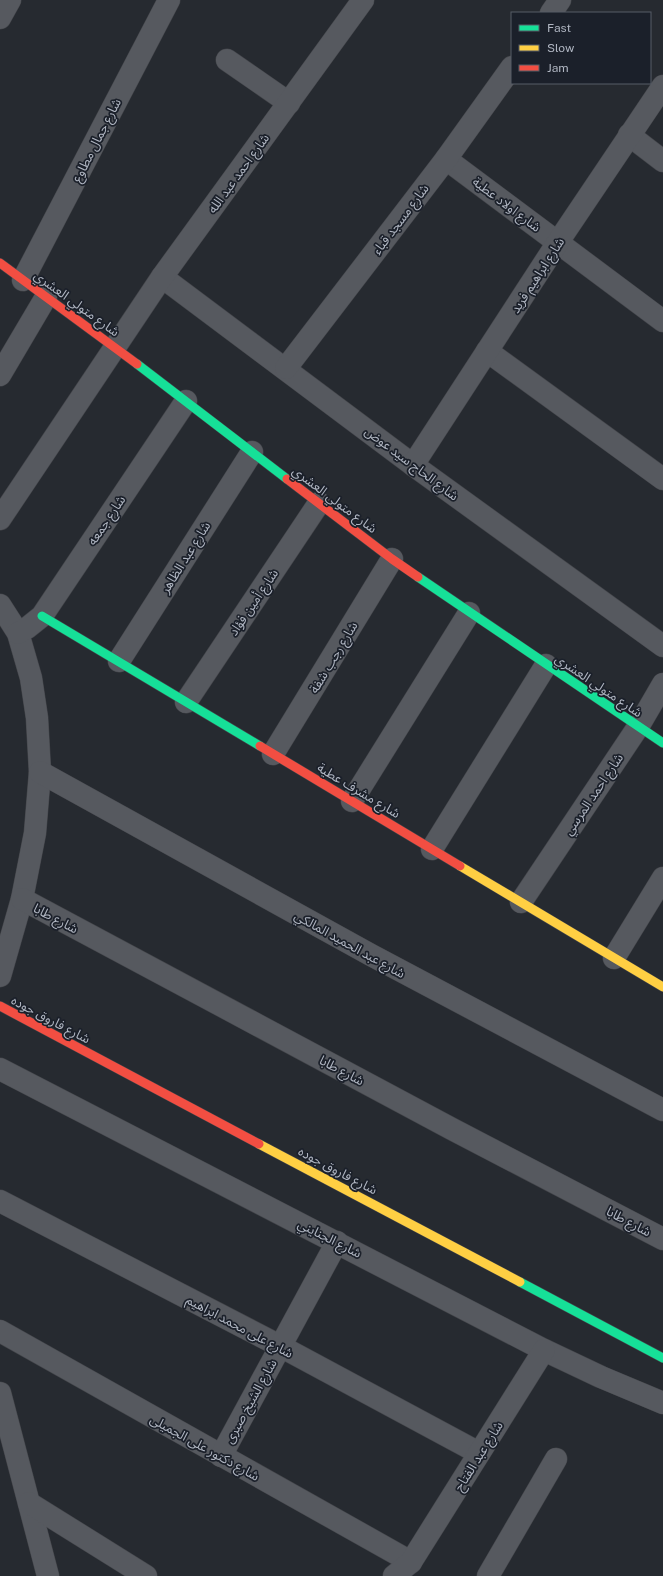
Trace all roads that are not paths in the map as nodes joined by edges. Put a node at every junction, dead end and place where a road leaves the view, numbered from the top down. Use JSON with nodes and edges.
{"nodes":[{"id":1,"x":10,"y":0,"type":"edge"},
{"id":2,"x":169,"y":0,"type":"edge"},
{"id":3,"x":363,"y":0,"type":"edge"},
{"id":4,"x":560,"y":0,"type":"edge"},
{"id":5,"x":552,"y":12,"type":"edge"},
{"id":6,"x":0,"y":18,"type":"edge"},
{"id":7,"x":227,"y":60,"type":"dead end"},
{"id":8,"x":511,"y":68,"type":"edge"},
{"id":9,"x":663,"y":86,"type":"edge"},
{"id":10,"x":289,"y":102,"type":"junction"},
{"id":11,"x":630,"y":135,"type":"junction"},
{"id":12,"x":446,"y":158,"type":"junction"},
{"id":13,"x":663,"y":160,"type":"edge"},
{"id":14,"x":558,"y":242,"type":"junction"},
{"id":15,"x":0,"y":263,"type":"edge"},
{"id":16,"x":162,"y":277,"type":"junction"},
{"id":17,"x":23,"y":280,"type":"junction"},
{"id":18,"x":46,"y":297,"type":"junction"},
{"id":19,"x":663,"y":321,"type":"edge"},
{"id":20,"x":114,"y":347,"type":"junction"},
{"id":21,"x":487,"y":351,"type":"junction"},
{"id":22,"x":286,"y":368,"type":"junction"},
{"id":23,"x":0,"y":375,"type":"edge"},
{"id":24,"x":186,"y":401,"type":"junction"},
{"id":25,"x":252,"y":452,"type":"junction"},
{"id":26,"x":413,"y":465,"type":"junction"},
{"id":27,"x":663,"y":479,"type":"edge"},
{"id":28,"x":319,"y":503,"type":"junction"},
{"id":29,"x":0,"y":519,"type":"edge"},
{"id":30,"x":392,"y":559,"type":"junction"},
{"id":31,"x":0,"y":605,"type":"edge"},
{"id":32,"x":470,"y":613,"type":"junction"},
{"id":33,"x":42,"y":616,"type":"junction"},
{"id":34,"x":18,"y":633,"type":"junction"},
{"id":35,"x":663,"y":646,"type":"edge"},
{"id":36,"x":119,"y":661,"type":"junction"},
{"id":37,"x":546,"y":665,"type":"junction"},
{"id":38,"x":663,"y":684,"type":"edge"},
{"id":39,"x":186,"y":702,"type":"junction"},
{"id":40,"x":638,"y":727,"type":"junction"},
{"id":41,"x":663,"y":743,"type":"edge"},
{"id":42,"x":273,"y":754,"type":"junction"},
{"id":43,"x":40,"y":772,"type":"junction"},
{"id":44,"x":352,"y":801,"type":"junction"},
{"id":45,"x":432,"y":849,"type":"junction"},
{"id":46,"x":663,"y":878,"type":"edge"},
{"id":47,"x":22,"y":899,"type":"junction"},
{"id":48,"x":521,"y":902,"type":"junction"},
{"id":49,"x":614,"y":958,"type":"junction"},
{"id":50,"x":0,"y":976,"type":"edge"},
{"id":51,"x":663,"y":987,"type":"edge"},
{"id":52,"x":0,"y":1006,"type":"edge"},
{"id":53,"x":0,"y":1069,"type":"edge"},
{"id":54,"x":663,"y":1110,"type":"edge"},
{"id":55,"x":0,"y":1201,"type":"edge"},
{"id":56,"x":663,"y":1239,"type":"edge"},
{"id":57,"x":337,"y":1242,"type":"junction"},
{"id":58,"x":0,"y":1331,"type":"edge"},
{"id":59,"x":280,"y":1346,"type":"junction"},
{"id":60,"x":544,"y":1350,"type":"junction"},
{"id":61,"x":663,"y":1358,"type":"edge"},
{"id":62,"x":0,"y":1393,"type":"edge"},
{"id":63,"x":663,"y":1403,"type":"edge"},
{"id":64,"x":479,"y":1453,"type":"junction"},
{"id":65,"x":221,"y":1456,"type":"junction"},
{"id":66,"x":556,"y":1459,"type":"dead end"},
{"id":67,"x":29,"y":1503,"type":"junction"},
{"id":68,"x":411,"y":1562,"type":"junction"},
{"id":69,"x":48,"y":1576,"type":"edge"},
{"id":70,"x":146,"y":1576,"type":"edge"},
{"id":71,"x":394,"y":1576,"type":"edge"},
{"id":72,"x":488,"y":1576,"type":"edge"}],
"edges":[{"from":1,"to":6,"type":"street"},
{"from":2,"to":17,"type":"street","name":"شارع جمال مطاوع"},
{"from":3,"to":10,"type":"street","name":"شارع احمد عبد الله"},
{"from":4,"to":5,"type":"street"},
{"from":7,"to":10,"type":"street"},
{"from":8,"to":12,"type":"street","name":"شارع مسجد قباء"},
{"from":9,"to":11,"type":"street","name":"شارع ابراهيم فريد"},
{"from":10,"to":16,"type":"street","name":"شارع احمد عبد الله"},
{"from":11,"to":13,"type":"street"},
{"from":11,"to":14,"type":"street","name":"شارع ابراهيم فريد"},
{"from":12,"to":14,"type":"street","name":"شارع اولاد عطية"},
{"from":12,"to":22,"type":"street","name":"شارع مسجد قباء"},
{"from":14,"to":19,"type":"street","name":"شارع اولاد عطية"},
{"from":14,"to":21,"type":"street","name":"شارع ابراهيم فريد"},
{"from":15,"to":17,"type":"street","name":"شارع متولي العشري"},
{"from":16,"to":20,"type":"street","name":"شارع احمد عبد الله"},
{"from":16,"to":22,"type":"street","name":"شارع الحاج سيد عوض"},
{"from":17,"to":18,"type":"street","name":"شارع متولي العشري"},
{"from":18,"to":20,"type":"street","name":"شارع متولي العشري"},
{"from":18,"to":23,"type":"street"},
{"from":20,"to":24,"type":"street","name":"شارع متولي العشري"},
{"from":20,"to":29,"type":"street","name":"شارع احمد عبد الله"},
{"from":21,"to":26,"type":"street","name":"شارع ابراهيم فريد"},
{"from":21,"to":27,"type":"street"},
{"from":22,"to":26,"type":"street","name":"شارع الحاج سيد عوض"},
{"from":24,"to":25,"type":"street","name":"شارع متولي العشري"},
{"from":24,"to":33,"type":"street","name":"شارع جمعه"},
{"from":25,"to":28,"type":"street","name":"شارع متولي العشري"},
{"from":25,"to":36,"type":"street","name":"شارع عبد الظاهر"},
{"from":26,"to":35,"type":"street","name":"شارع الحاج سيد عوض"},
{"from":28,"to":30,"type":"street","name":"شارع متولي العشري"},
{"from":28,"to":39,"type":"street","name":"شارع أمين فؤاد"},
{"from":30,"to":32,"type":"street","name":"شارع متولي العشري"},
{"from":30,"to":42,"type":"street","name":"شارع رجب شفة"},
{"from":31,"to":34,"type":"street"},
{"from":32,"to":37,"type":"street","name":"شارع متولي العشري"},
{"from":32,"to":44,"type":"street"},
{"from":33,"to":34,"type":"street","name":"شارع جمعه"},
{"from":33,"to":36,"type":"street","name":"شارع مشرف عطية"},
{"from":34,"to":43,"type":"street"},
{"from":36,"to":39,"type":"street","name":"شارع مشرف عطية"},
{"from":37,"to":40,"type":"street","name":"شارع متولي العشري"},
{"from":37,"to":45,"type":"street"},
{"from":38,"to":40,"type":"street","name":"شارع احمد المرسي"},
{"from":39,"to":42,"type":"street","name":"شارع مشرف عطية"},
{"from":40,"to":41,"type":"street","name":"شارع متولي العشري"},
{"from":40,"to":48,"type":"street","name":"شارع احمد المرسي"},
{"from":42,"to":44,"type":"street","name":"شارع مشرف عطية"},
{"from":43,"to":47,"type":"street"},
{"from":43,"to":54,"type":"street","name":"شارع عبد الحميد المالكي"},
{"from":44,"to":45,"type":"street","name":"شارع مشرف عطية"},
{"from":45,"to":48,"type":"street","name":"شارع مشرف عطية"},
{"from":46,"to":49,"type":"street"},
{"from":47,"to":50,"type":"street"},
{"from":47,"to":56,"type":"street","name":"شارع طابا"},
{"from":48,"to":49,"type":"street","name":"شارع مشرف عطية"},
{"from":49,"to":51,"type":"street","name":"شارع مشرف عطية"},
{"from":52,"to":61,"type":"street","name":"شارع فاروق جوده"},
{"from":53,"to":57,"type":"street","name":"شارع الجنايني"},
{"from":55,"to":59,"type":"street","name":"شارع على محمد ابراهيم"},
{"from":57,"to":59,"type":"street","name":"شارع الشيخ صبرى"},
{"from":57,"to":60,"type":"street","name":"شارع الجنايني"},
{"from":58,"to":65,"type":"street","name":"شارع دكتور على الجميلى"},
{"from":59,"to":64,"type":"street","name":"شارع على محمد ابراهيم"},
{"from":59,"to":65,"type":"street","name":"شارع الشيخ صبرى"},
{"from":60,"to":63,"type":"street","name":"شارع الجنايني"},
{"from":60,"to":64,"type":"street","name":"شارع عبد الفتاح"},
{"from":62,"to":67,"type":"street"},
{"from":64,"to":68,"type":"street","name":"شارع عبد الفتاح"},
{"from":65,"to":68,"type":"street","name":"شارع دكتور على الجميلى"},
{"from":66,"to":72,"type":"street"},
{"from":67,"to":69,"type":"street"},
{"from":67,"to":70,"type":"street"},
{"from":68,"to":71,"type":"street","name":"شارع عبد الفتاح"}]}
